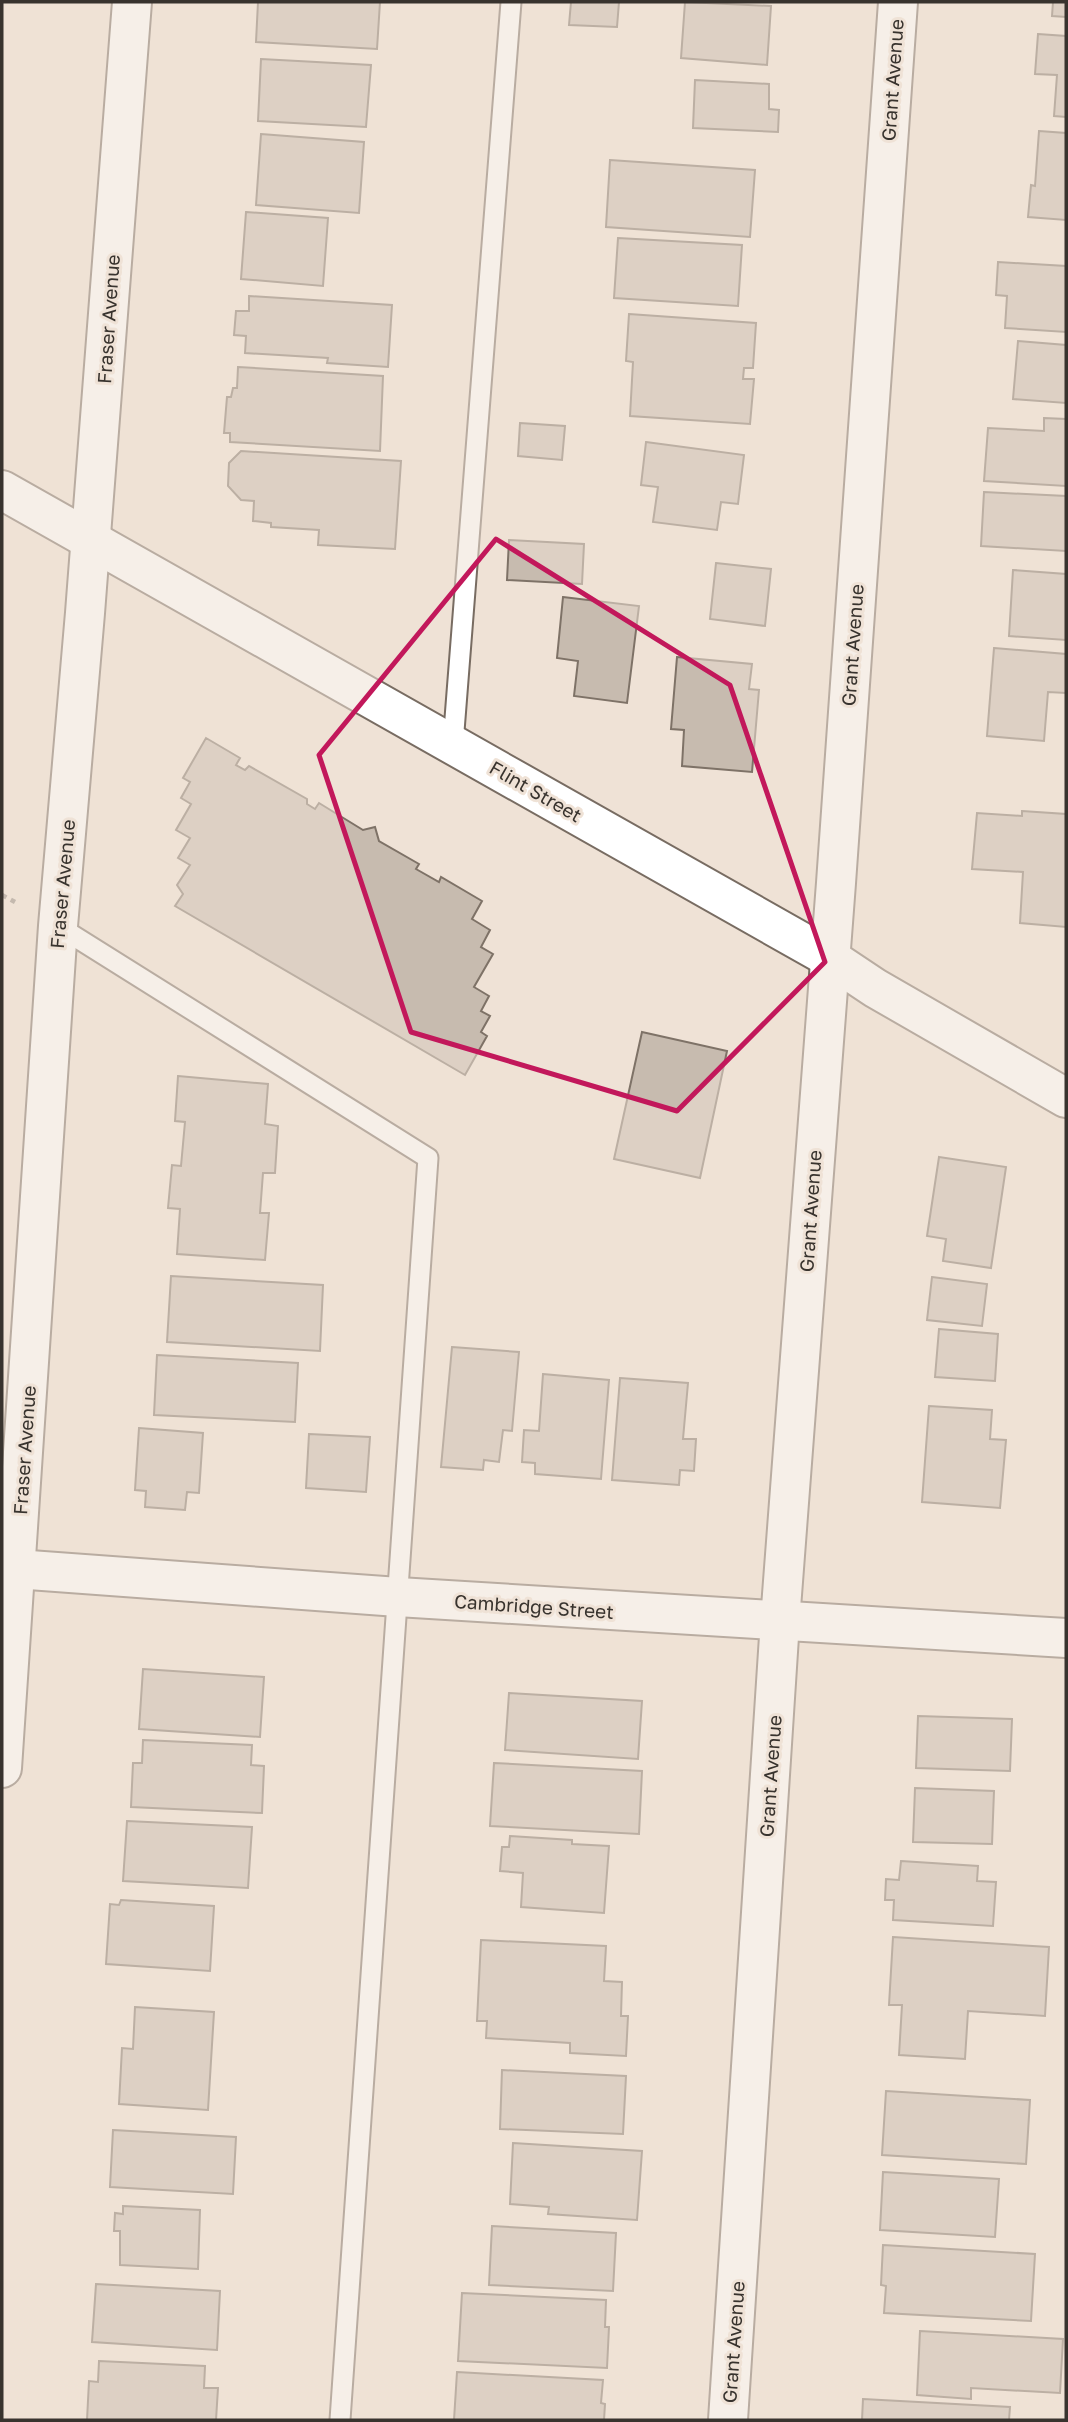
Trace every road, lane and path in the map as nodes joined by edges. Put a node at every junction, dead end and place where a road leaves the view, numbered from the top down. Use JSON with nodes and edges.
{"nodes":[{"id":1,"x":132,"y":2,"type":"edge"},
{"id":2,"x":511,"y":2,"type":"edge"},
{"id":3,"x":898,"y":2,"type":"edge"},
{"id":4,"x":2,"y":490,"type":"edge"},
{"id":5,"x":90,"y":541,"type":"junction"},
{"id":6,"x":453,"y":744,"type":"junction"},
{"id":7,"x":58,"y":926,"type":"junction"},
{"id":8,"x":830,"y":958,"type":"junction"},
{"id":9,"x":1066,"y":1098,"type":"edge"},
{"id":10,"x":9,"y":1568,"type":"edge"},
{"id":11,"x":398,"y":1597,"type":"junction"},
{"id":12,"x":780,"y":1621,"type":"junction"},
{"id":13,"x":1066,"y":1639,"type":"edge"},
{"id":14,"x":2,"y":1768,"type":"edge"},
{"id":15,"x":340,"y":2420,"type":"edge"},
{"id":16,"x":728,"y":2420,"type":"edge"}],
"edges":[{"from":1,"to":5,"type":"street","name":"Fraser Avenue"},
{"from":2,"to":6,"type":"lane"},
{"from":3,"to":8,"type":"street","name":"Grant Avenue"},
{"from":4,"to":5,"type":"street","name":"Flint Street"},
{"from":5,"to":6,"type":"street","name":"Flint Street"},
{"from":5,"to":7,"type":"street","name":"Fraser Avenue"},
{"from":6,"to":8,"type":"street","name":"Flint Street"},
{"from":7,"to":10,"type":"street","name":"Fraser Avenue"},
{"from":7,"to":11,"type":"lane"},
{"from":8,"to":9,"type":"street","name":"Flint Street"},
{"from":8,"to":12,"type":"street","name":"Grant Avenue"},
{"from":10,"to":11,"type":"street","name":"Cambridge Street"},
{"from":10,"to":14,"type":"street","name":"Fraser Avenue"},
{"from":11,"to":12,"type":"street","name":"Cambridge Street"},
{"from":11,"to":15,"type":"lane"},
{"from":12,"to":13,"type":"street","name":"Cambridge Street"},
{"from":12,"to":16,"type":"street","name":"Grant Avenue"}]}
